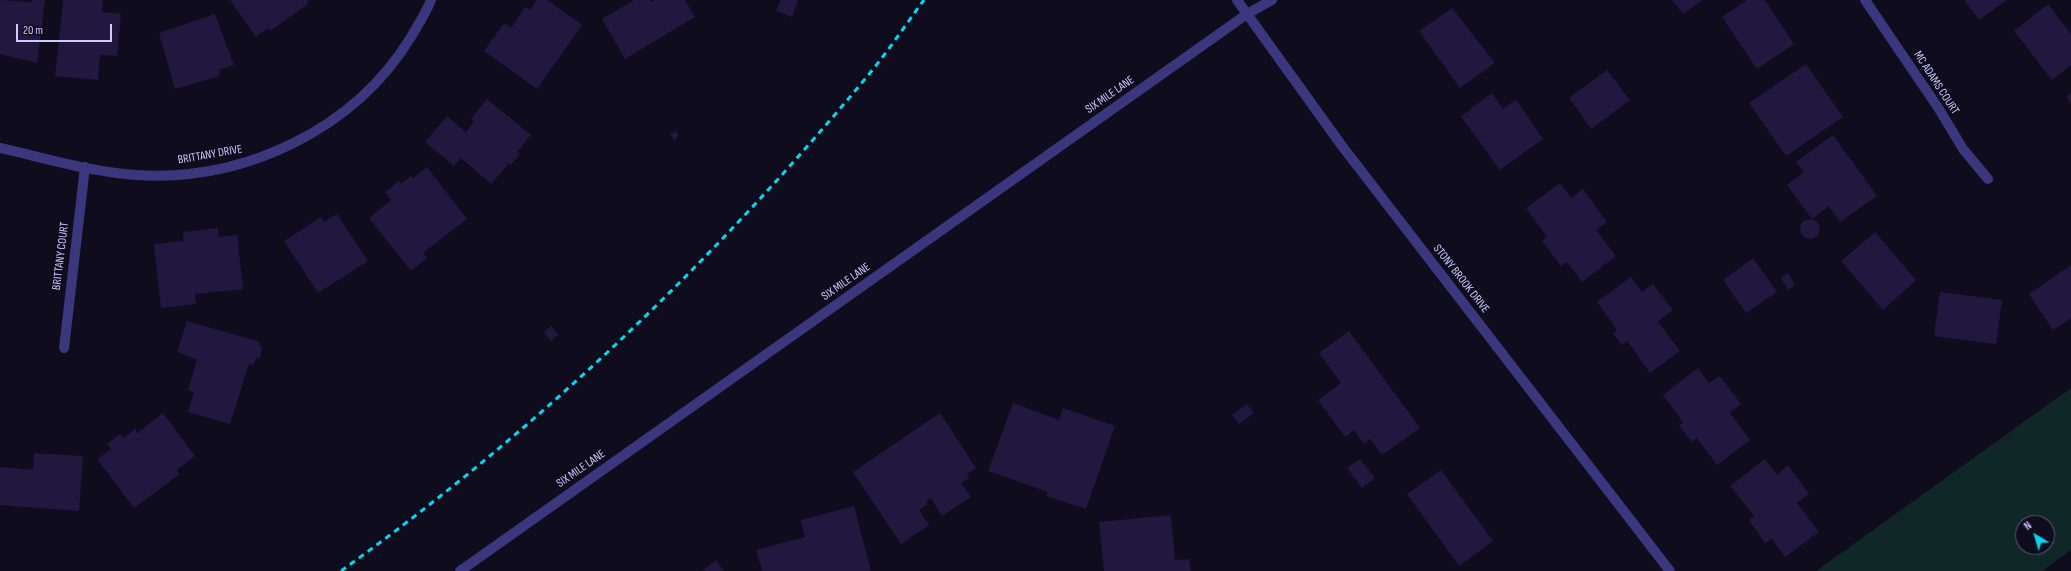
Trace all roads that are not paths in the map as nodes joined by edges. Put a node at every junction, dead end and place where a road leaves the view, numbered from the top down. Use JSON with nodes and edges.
{"nodes":[{"id":1,"x":431,"y":0,"type":"edge"},
{"id":2,"x":1237,"y":0,"type":"edge"},
{"id":3,"x":1272,"y":0,"type":"edge"},
{"id":4,"x":1865,"y":0,"type":"edge"},
{"id":5,"x":1247,"y":14,"type":"junction"},
{"id":6,"x":0,"y":148,"type":"edge"},
{"id":7,"x":85,"y":167,"type":"junction"},
{"id":8,"x":1988,"y":180,"type":"dead end"},
{"id":9,"x":64,"y":348,"type":"dead end"},
{"id":10,"x":460,"y":571,"type":"edge"},
{"id":11,"x":1670,"y":571,"type":"edge"}],
"edges":[{"from":1,"to":7,"type":"street","name":"BRITTANY DRIVE"},
{"from":2,"to":5,"type":"street","name":"STONY BROOK DRIVE"},
{"from":3,"to":5,"type":"street","name":"SIX MILE LANE"},
{"from":4,"to":8,"type":"street","name":"MC ADAMS COURT"},
{"from":5,"to":10,"type":"street","name":"SIX MILE LANE"},
{"from":5,"to":11,"type":"street","name":"STONY BROOK DRIVE"},
{"from":6,"to":7,"type":"street","name":"BRITTANY DRIVE"},
{"from":7,"to":9,"type":"street","name":"BRITTANY COURT"}]}
